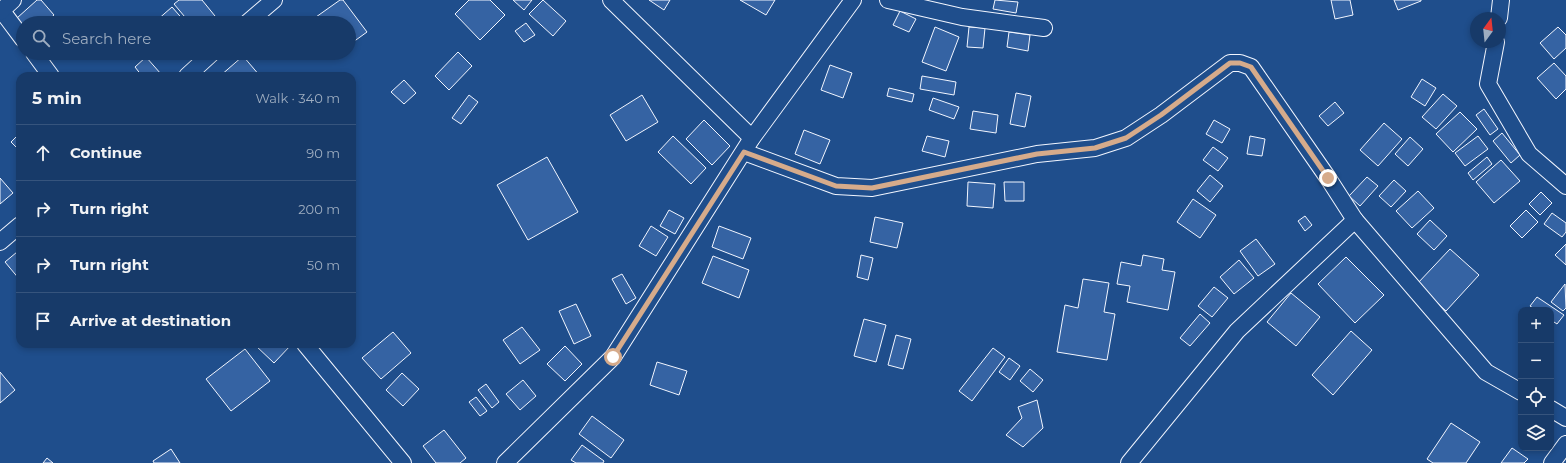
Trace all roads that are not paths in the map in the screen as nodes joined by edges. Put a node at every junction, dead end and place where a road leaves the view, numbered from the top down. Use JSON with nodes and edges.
{"nodes":[{"id":1,"x":13,"y":0,"type":"edge"},
{"id":2,"x":274,"y":0,"type":"edge"},
{"id":3,"x":611,"y":0,"type":"edge"},
{"id":4,"x":852,"y":0,"type":"edge"},
{"id":5,"x":888,"y":0,"type":"edge"},
{"id":6,"x":1501,"y":0,"type":"edge"},
{"id":7,"x":1,"y":12,"type":"edge"},
{"id":8,"x":1500,"y":12,"type":"edge"},
{"id":9,"x":255,"y":16,"type":"edge"},
{"id":10,"x":1044,"y":28,"type":"dead end"},
{"id":11,"x":16,"y":30,"type":"edge"},
{"id":12,"x":1495,"y":48,"type":"edge"},
{"id":13,"x":39,"y":60,"type":"edge"},
{"id":14,"x":204,"y":60,"type":"edge"},
{"id":15,"x":48,"y":72,"type":"edge"},
{"id":16,"x":191,"y":72,"type":"edge"},
{"id":17,"x":752,"y":138,"type":"junction"},
{"id":18,"x":744,"y":152,"type":"junction"},
{"id":19,"x":1566,"y":186,"type":"edge"},
{"id":20,"x":1355,"y":220,"type":"junction"},
{"id":21,"x":16,"y":228,"type":"edge"},
{"id":22,"x":0,"y":242,"type":"edge"},
{"id":23,"x":309,"y":348,"type":"edge"},
{"id":24,"x":1518,"y":390,"type":"edge"},
{"id":25,"x":1554,"y":412,"type":"edge"},
{"id":26,"x":1566,"y":418,"type":"edge"},
{"id":27,"x":1566,"y":444,"type":"edge"},
{"id":28,"x":403,"y":463,"type":"edge"},
{"id":29,"x":505,"y":463,"type":"edge"},
{"id":30,"x":1129,"y":463,"type":"edge"},
{"id":31,"x":1552,"y":463,"type":"edge"}],
"edges":[{"from":1,"to":7,"type":"street"},
{"from":2,"to":9,"type":"street"},
{"from":3,"to":17,"type":"street"},
{"from":4,"to":17,"type":"street"},
{"from":5,"to":10,"type":"street"},
{"from":6,"to":8,"type":"street"},
{"from":7,"to":11,"type":"street"},
{"from":12,"to":19,"type":"street"},
{"from":13,"to":15,"type":"street"},
{"from":14,"to":16,"type":"street"},
{"from":17,"to":18,"type":"street"},
{"from":18,"to":20,"type":"street"},
{"from":18,"to":29,"type":"street"},
{"from":20,"to":24,"type":"street"},
{"from":20,"to":30,"type":"street"},
{"from":21,"to":22,"type":"street"},
{"from":23,"to":28,"type":"street"},
{"from":25,"to":26,"type":"street"},
{"from":27,"to":31,"type":"street"}]}
